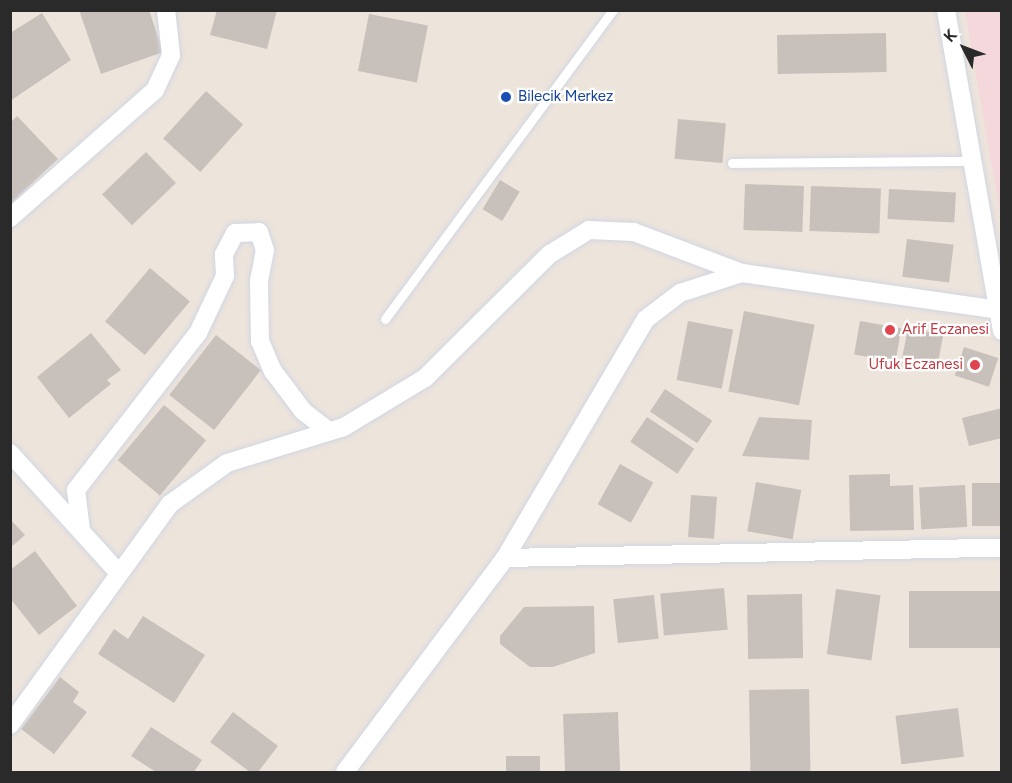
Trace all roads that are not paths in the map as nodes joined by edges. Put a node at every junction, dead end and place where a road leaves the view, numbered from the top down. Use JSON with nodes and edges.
{"nodes":[{"id":1,"x":166,"y":10,"type":"edge"},
{"id":2,"x":613,"y":10,"type":"edge"},
{"id":3,"x":946,"y":10,"type":"edge"},
{"id":4,"x":972,"y":161,"type":"junction"},
{"id":5,"x":732,"y":163,"type":"dead end"},
{"id":6,"x":10,"y":218,"type":"edge"},
{"id":7,"x":742,"y":273,"type":"junction"},
{"id":8,"x":998,"y":310,"type":"junction"},
{"id":9,"x":385,"y":319,"type":"dead end"},
{"id":10,"x":1002,"y":331,"type":"edge"},
{"id":11,"x":329,"y":431,"type":"junction"},
{"id":12,"x":10,"y":453,"type":"edge"},
{"id":13,"x":81,"y":530,"type":"junction"},
{"id":14,"x":1002,"y":548,"type":"edge"},
{"id":15,"x":505,"y":558,"type":"junction"},
{"id":16,"x":119,"y":573,"type":"junction"},
{"id":17,"x":10,"y":725,"type":"edge"},
{"id":18,"x":345,"y":772,"type":"edge"}],
"edges":[{"from":1,"to":6,"type":"street"},
{"from":2,"to":9,"type":"lane"},
{"from":3,"to":4,"type":"street"},
{"from":4,"to":5,"type":"lane"},
{"from":4,"to":8,"type":"street"},
{"from":7,"to":8,"type":"street"},
{"from":7,"to":11,"type":"street"},
{"from":7,"to":15,"type":"street"},
{"from":8,"to":10,"type":"street"},
{"from":11,"to":13,"type":"street"},
{"from":11,"to":16,"type":"street"},
{"from":12,"to":13,"type":"street"},
{"from":13,"to":16,"type":"street"},
{"from":14,"to":15,"type":"street"},
{"from":15,"to":18,"type":"street"},
{"from":16,"to":17,"type":"street"}]}
